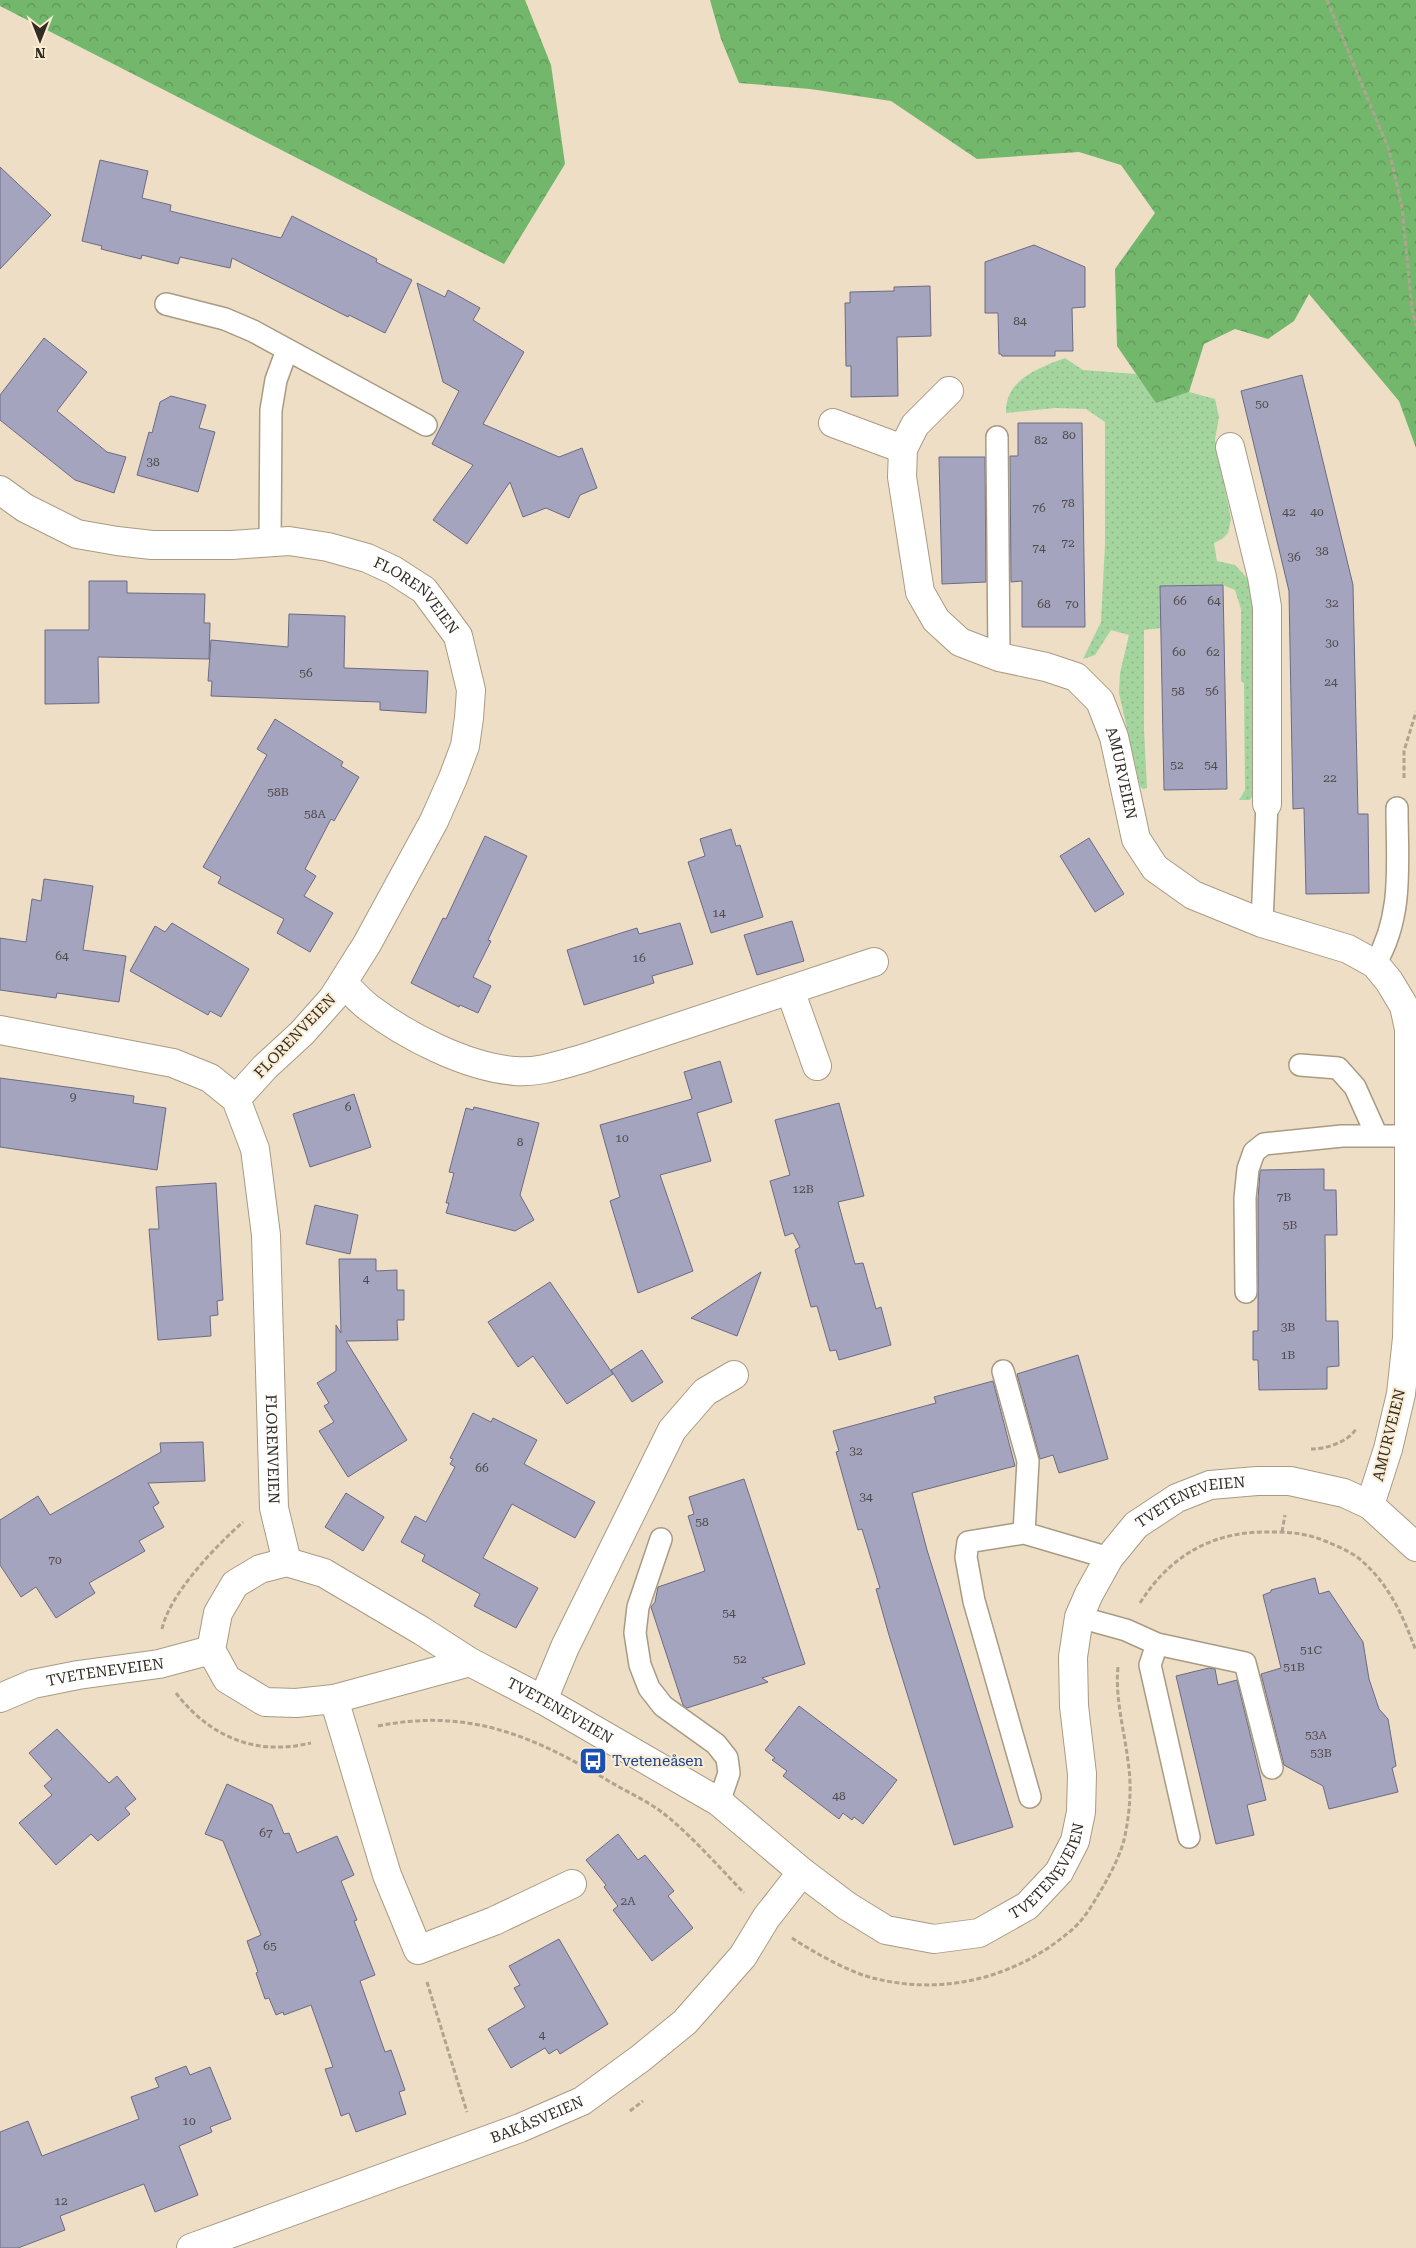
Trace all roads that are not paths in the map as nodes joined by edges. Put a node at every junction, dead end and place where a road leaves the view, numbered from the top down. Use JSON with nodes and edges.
{"nodes":[{"id":1,"x":166,"y":304,"type":"dead end"},
{"id":2,"x":286,"y":350,"type":"junction"},
{"id":3,"x":949,"y":391,"type":"dead end"},
{"id":4,"x":833,"y":423,"type":"dead end"},
{"id":5,"x":426,"y":425,"type":"dead end"},
{"id":6,"x":997,"y":437,"type":"dead end"},
{"id":7,"x":1230,"y":447,"type":"dead end"},
{"id":8,"x":903,"y":449,"type":"junction"},
{"id":9,"x":0,"y":490,"type":"edge"},
{"id":10,"x":270,"y":542,"type":"junction"},
{"id":11,"x":999,"y":657,"type":"junction"},
{"id":12,"x":1267,"y":804,"type":"joint"},
{"id":13,"x":1397,"y":808,"type":"road end"},
{"id":14,"x":1262,"y":923,"type":"junction"},
{"id":15,"x":874,"y":962,"type":"dead end"},
{"id":16,"x":1375,"y":964,"type":"junction"},
{"id":17,"x":343,"y":983,"type":"junction"},
{"id":18,"x":790,"y":990,"type":"junction"},
{"id":19,"x":0,"y":1030,"type":"edge"},
{"id":20,"x":1300,"y":1065,"type":"dead end"},
{"id":21,"x":817,"y":1066,"type":"dead end"},
{"id":22,"x":236,"y":1099,"type":"junction"},
{"id":23,"x":1412,"y":1129,"type":"edge"},
{"id":24,"x":1377,"y":1136,"type":"junction"},
{"id":25,"x":1246,"y":1292,"type":"dead end"},
{"id":26,"x":1003,"y":1371,"type":"dead end"},
{"id":27,"x":734,"y":1375,"type":"dead end"},
{"id":28,"x":1370,"y":1505,"type":"junction"},
{"id":29,"x":1024,"y":1533,"type":"junction"},
{"id":30,"x":661,"y":1539,"type":"dead end"},
{"id":31,"x":1416,"y":1547,"type":"edge"},
{"id":32,"x":1110,"y":1558,"type":"junction"},
{"id":33,"x":287,"y":1562,"type":"junction"},
{"id":34,"x":1079,"y":1617,"type":"junction"},
{"id":35,"x":1157,"y":1644,"type":"junction"},
{"id":36,"x":211,"y":1650,"type":"junction"},
{"id":37,"x":470,"y":1662,"type":"junction"},
{"id":38,"x":0,"y":1698,"type":"edge"},
{"id":39,"x":334,"y":1699,"type":"junction"},
{"id":40,"x":543,"y":1700,"type":"junction"},
{"id":41,"x":1272,"y":1768,"type":"dead end"},
{"id":42,"x":1030,"y":1797,"type":"dead end"},
{"id":43,"x":720,"y":1802,"type":"junction"},
{"id":44,"x":1189,"y":1837,"type":"dead end"},
{"id":45,"x":802,"y":1872,"type":"junction"},
{"id":46,"x":572,"y":1884,"type":"dead end"},
{"id":47,"x":191,"y":2248,"type":"edge"}],
"edges":[{"from":1,"to":2,"type":"lane"},
{"from":2,"to":5,"type":"lane"},
{"from":2,"to":10,"type":"lane"},
{"from":3,"to":8,"type":"street","name":"AMURVEIEN"},
{"from":4,"to":8,"type":"street"},
{"from":6,"to":11,"type":"lane"},
{"from":7,"to":12,"type":"street"},
{"from":8,"to":11,"type":"street","name":"AMURVEIEN"},
{"from":9,"to":10,"type":"street","name":"FLORENVEIEN"},
{"from":10,"to":17,"type":"street","name":"FLORENVEIEN"},
{"from":11,"to":14,"type":"street","name":"AMURVEIEN"},
{"from":12,"to":14,"type":"lane"},
{"from":13,"to":16,"type":"lane"},
{"from":14,"to":16,"type":"street","name":"AMURVEIEN"},
{"from":15,"to":18,"type":"street"},
{"from":16,"to":23,"type":"street","name":"AMURVEIEN"},
{"from":17,"to":18,"type":"street"},
{"from":17,"to":22,"type":"street","name":"FLORENVEIEN"},
{"from":18,"to":21,"type":"street"},
{"from":19,"to":22,"type":"street"},
{"from":20,"to":24,"type":"lane"},
{"from":22,"to":33,"type":"street","name":"FLORENVEIEN"},
{"from":23,"to":24,"type":"lane"},
{"from":23,"to":28,"type":"street","name":"AMURVEIEN"},
{"from":24,"to":25,"type":"lane"},
{"from":26,"to":29,"type":"lane"},
{"from":27,"to":40,"type":"street"},
{"from":28,"to":31,"type":"street","name":"TVETENEVEIEN"},
{"from":28,"to":32,"type":"street","name":"TVETENEVEIEN"},
{"from":29,"to":32,"type":"lane"},
{"from":29,"to":42,"type":"lane"},
{"from":30,"to":43,"type":"lane"},
{"from":32,"to":34,"type":"street","name":"TVETENEVEIEN"},
{"from":33,"to":36,"type":"street"},
{"from":33,"to":37,"type":"street","name":"TVETENEVEIEN"},
{"from":34,"to":35,"type":"lane"},
{"from":34,"to":45,"type":"street","name":"TVETENEVEIEN"},
{"from":35,"to":41,"type":"lane"},
{"from":35,"to":44,"type":"lane"},
{"from":36,"to":38,"type":"street","name":"TVETENEVEIEN"},
{"from":36,"to":39,"type":"street"},
{"from":37,"to":39,"type":"street"},
{"from":37,"to":40,"type":"street","name":"TVETENEVEIEN"},
{"from":39,"to":46,"type":"street"},
{"from":40,"to":43,"type":"street","name":"TVETENEVEIEN"},
{"from":43,"to":45,"type":"street","name":"TVETENEVEIEN"},
{"from":45,"to":47,"type":"street","name":"BAKÅSVEIEN"}]}
